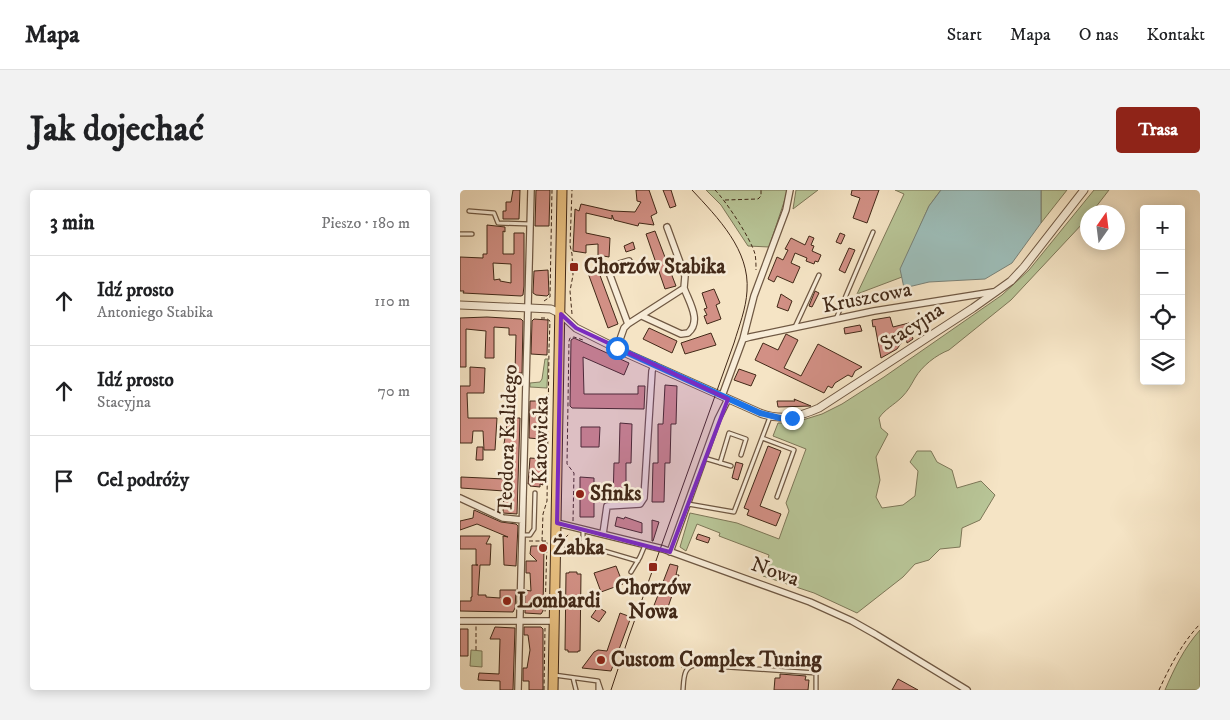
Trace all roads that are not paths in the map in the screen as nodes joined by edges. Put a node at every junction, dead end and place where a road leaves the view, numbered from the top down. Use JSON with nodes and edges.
{"nodes":[{"id":1,"x":531,"y":190,"type":"edge"},
{"id":2,"x":562,"y":190,"type":"edge"},
{"id":3,"x":790,"y":190,"type":"edge"},
{"id":4,"x":1084,"y":190,"type":"edge"},
{"id":5,"x":469,"y":211,"type":"dead end"},
{"id":6,"x":530,"y":224,"type":"junction"},
{"id":7,"x":667,"y":227,"type":"dead end"},
{"id":8,"x":873,"y":232,"type":"dead end"},
{"id":9,"x":460,"y":234,"type":"edge"},
{"id":10,"x":472,"y":234,"type":"dead end"},
{"id":11,"x":628,"y":261,"type":"dead end"},
{"id":12,"x":819,"y":274,"type":"dead end"},
{"id":13,"x":684,"y":288,"type":"junction"},
{"id":14,"x":997,"y":292,"type":"junction"},
{"id":15,"x":460,"y":305,"type":"edge"},
{"id":16,"x":529,"y":308,"type":"junction"},
{"id":17,"x":561,"y":314,"type":"junction"},
{"id":18,"x":642,"y":316,"type":"junction"},
{"id":19,"x":836,"y":320,"type":"junction"},
{"id":20,"x":628,"y":324,"type":"junction"},
{"id":21,"x":795,"y":328,"type":"junction"},
{"id":22,"x":743,"y":339,"type":"junction"},
{"id":23,"x":617,"y":348,"type":"junction"},
{"id":24,"x":654,"y":366,"type":"junction"},
{"id":25,"x":725,"y":398,"type":"junction"},
{"id":26,"x":770,"y":416,"type":"junction"},
{"id":27,"x":762,"y":438,"type":"junction"},
{"id":28,"x":741,"y":454,"type":"dead end"},
{"id":29,"x":704,"y":458,"type":"junction"},
{"id":30,"x":720,"y":463,"type":"junction"},
{"id":31,"x":732,"y":466,"type":"dead end"},
{"id":32,"x":535,"y":493,"type":"dead end"},
{"id":33,"x":777,"y":497,"type":"dead end"},
{"id":34,"x":460,"y":498,"type":"edge"},
{"id":35,"x":688,"y":504,"type":"junction"},
{"id":36,"x":522,"y":520,"type":"junction"},
{"id":37,"x":557,"y":523,"type":"junction"},
{"id":38,"x":582,"y":529,"type":"junction"},
{"id":39,"x":603,"y":534,"type":"junction"},
{"id":40,"x":522,"y":535,"type":"junction"},
{"id":41,"x":646,"y":544,"type":"junction"},
{"id":42,"x":670,"y":552,"type":"junction"},
{"id":43,"x":638,"y":561,"type":"junction"},
{"id":44,"x":631,"y":572,"type":"dead end"},
{"id":45,"x":460,"y":621,"type":"edge"},
{"id":46,"x":519,"y":621,"type":"junction"},
{"id":47,"x":555,"y":621,"type":"junction"},
{"id":48,"x":554,"y":675,"type":"junction"},
{"id":49,"x":573,"y":678,"type":"junction"},
{"id":50,"x":518,"y":690,"type":"edge"},
{"id":51,"x":554,"y":690,"type":"edge"},
{"id":52,"x":576,"y":690,"type":"edge"},
{"id":53,"x":599,"y":690,"type":"edge"},
{"id":54,"x":683,"y":690,"type":"edge"},
{"id":55,"x":816,"y":690,"type":"edge"},
{"id":56,"x":967,"y":690,"type":"edge"}],
"edges":[{"from":1,"to":6,"type":"street","name":"Teodora Kalidego"},
{"from":2,"to":17,"type":"main road","name":"Katowicka"},
{"from":3,"to":22,"type":"street"},
{"from":4,"to":14,"type":"street","name":"Stacyjna"},
{"from":5,"to":6,"type":"lane"},
{"from":6,"to":16,"type":"street","name":"Teodora Kalidego"},
{"from":7,"to":13,"type":"street"},
{"from":8,"to":19,"type":"lane"},
{"from":9,"to":10,"type":"lane"},
{"from":11,"to":20,"type":"street"},
{"from":12,"to":21,"type":"lane"},
{"from":13,"to":18,"type":"street"},
{"from":13,"to":18,"type":"street"},
{"from":14,"to":19,"type":"street","name":"Kruszcowa"},
{"from":14,"to":26,"type":"street","name":"Stacyjna"},
{"from":15,"to":16,"type":"street"},
{"from":16,"to":17,"type":"street"},
{"from":16,"to":36,"type":"street","name":"Teodora Kalidego"},
{"from":17,"to":23,"type":"street","name":"Stacyjna"},
{"from":17,"to":37,"type":"main road","name":"Katowicka"},
{"from":18,"to":20,"type":"street"},
{"from":19,"to":21,"type":"street","name":"Kruszcowa"},
{"from":20,"to":23,"type":"street"},
{"from":21,"to":22,"type":"street","name":"Kruszcowa"},
{"from":22,"to":25,"type":"street"},
{"from":23,"to":24,"type":"street","name":"Stacyjna"},
{"from":24,"to":25,"type":"street","name":"Stacyjna"},
{"from":24,"to":39,"type":"street"},
{"from":25,"to":26,"type":"street","name":"Stacyjna"},
{"from":25,"to":29,"type":"street"},
{"from":26,"to":27,"type":"lane"},
{"from":27,"to":33,"type":"lane"},
{"from":27,"to":35,"type":"lane"},
{"from":28,"to":30,"type":"lane"},
{"from":29,"to":30,"type":"lane"},
{"from":29,"to":35,"type":"street"},
{"from":30,"to":31,"type":"lane"},
{"from":32,"to":40,"type":"lane"},
{"from":34,"to":36,"type":"street"},
{"from":35,"to":42,"type":"street"},
{"from":36,"to":40,"type":"street","name":"Teodora Kalidego"},
{"from":37,"to":38,"type":"street","name":"Nowa"},
{"from":37,"to":47,"type":"main road","name":"Katowicka"},
{"from":38,"to":39,"type":"street","name":"Nowa"},
{"from":38,"to":43,"type":"lane"},
{"from":39,"to":41,"type":"street","name":"Nowa"},
{"from":40,"to":46,"type":"street","name":"Teodora Kalidego"},
{"from":41,"to":42,"type":"street","name":"Nowa"},
{"from":41,"to":43,"type":"lane"},
{"from":42,"to":56,"type":"street","name":"Nowa"},
{"from":43,"to":44,"type":"lane"},
{"from":45,"to":46,"type":"street"},
{"from":46,"to":47,"type":"street"},
{"from":46,"to":50,"type":"street","name":"Teodora Kalidego"},
{"from":47,"to":48,"type":"main road","name":"Katowicka"},
{"from":48,"to":49,"type":"lane"},
{"from":48,"to":51,"type":"main road","name":"Katowicka"},
{"from":49,"to":52,"type":"lane"},
{"from":49,"to":53,"type":"lane"},
{"from":54,"to":55,"type":"lane"}]}
